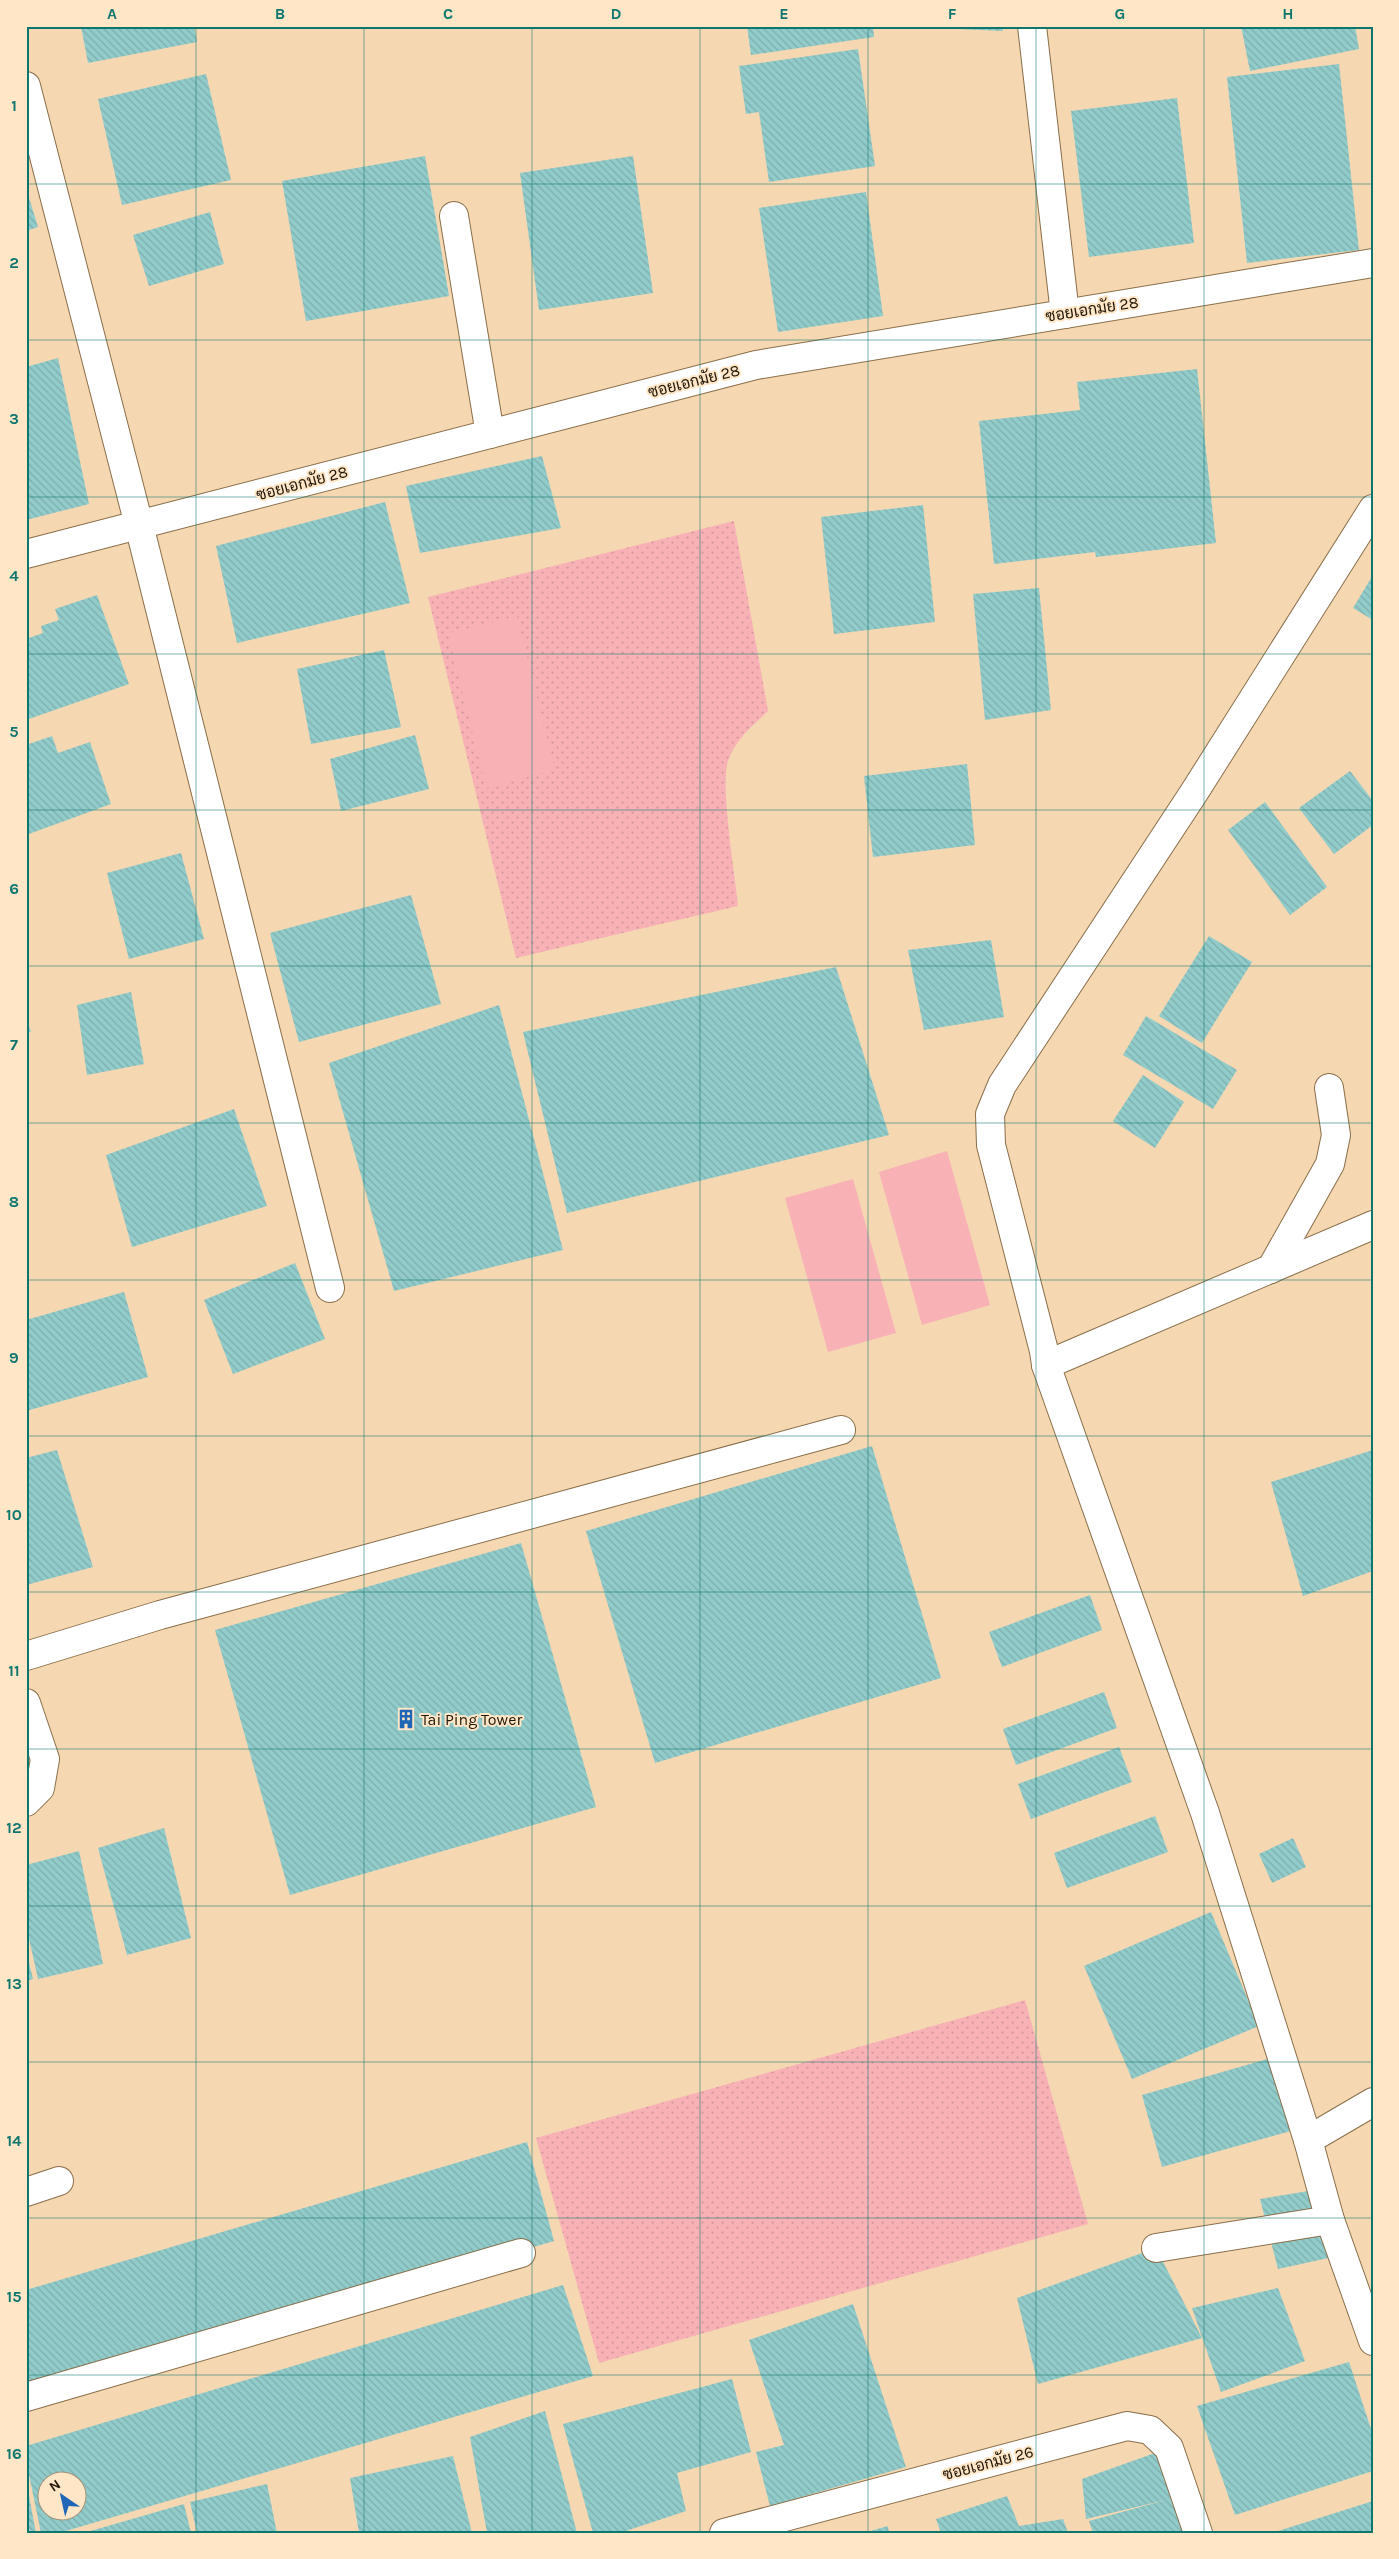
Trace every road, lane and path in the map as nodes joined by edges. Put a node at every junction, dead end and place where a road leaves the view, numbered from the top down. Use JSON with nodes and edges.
{"nodes":[{"id":1,"x":1032,"y":26,"type":"edge"},
{"id":2,"x":26,"y":86,"type":"edge"},
{"id":3,"x":454,"y":216,"type":"dead end"},
{"id":4,"x":1373,"y":263,"type":"edge"},
{"id":5,"x":1064,"y":314,"type":"junction"},
{"id":6,"x":490,"y":434,"type":"junction"},
{"id":7,"x":1373,"y":509,"type":"edge"},
{"id":8,"x":139,"y":525,"type":"junction"},
{"id":9,"x":26,"y":554,"type":"edge"},
{"id":10,"x":1329,"y":1088,"type":"dead end"},
{"id":11,"x":1373,"y":1225,"type":"edge"},
{"id":12,"x":1270,"y":1269,"type":"junction"},
{"id":13,"x":330,"y":1288,"type":"dead end"},
{"id":14,"x":1046,"y":1365,"type":"junction"},
{"id":15,"x":841,"y":1430,"type":"dead end"},
{"id":16,"x":26,"y":1656,"type":"edge"},
{"id":17,"x":26,"y":1703,"type":"edge"},
{"id":18,"x":26,"y":1802,"type":"edge"},
{"id":19,"x":1373,"y":2102,"type":"edge"},
{"id":20,"x":1308,"y":2140,"type":"junction"},
{"id":21,"x":60,"y":2182,"type":"dead end"},
{"id":22,"x":26,"y":2192,"type":"edge"},
{"id":23,"x":1330,"y":2220,"type":"junction"},
{"id":24,"x":1156,"y":2248,"type":"dead end"},
{"id":25,"x":521,"y":2253,"type":"dead end"},
{"id":26,"x":1373,"y":2341,"type":"edge"},
{"id":27,"x":26,"y":2397,"type":"edge"},
{"id":28,"x":1197,"y":2528,"type":"edge"},
{"id":29,"x":724,"y":2533,"type":"edge"}],
"edges":[{"from":1,"to":5,"type":"street"},
{"from":2,"to":8,"type":"street"},
{"from":3,"to":6,"type":"street"},
{"from":4,"to":5,"type":"street","name":"ซอยเอกมัย 28"},
{"from":5,"to":6,"type":"street","name":"ซอยเอกมัย 28"},
{"from":6,"to":8,"type":"street","name":"ซอยเอกมัย 28"},
{"from":7,"to":14,"type":"street"},
{"from":8,"to":9,"type":"street","name":"ซอยเอกมัย 28"},
{"from":8,"to":13,"type":"street"},
{"from":10,"to":12,"type":"street"},
{"from":11,"to":12,"type":"street"},
{"from":12,"to":14,"type":"street"},
{"from":14,"to":20,"type":"street"},
{"from":15,"to":16,"type":"street"},
{"from":17,"to":18,"type":"street"},
{"from":19,"to":20,"type":"street"},
{"from":20,"to":23,"type":"street"},
{"from":21,"to":22,"type":"street"},
{"from":23,"to":24,"type":"street"},
{"from":23,"to":26,"type":"street"},
{"from":25,"to":27,"type":"street"},
{"from":28,"to":29,"type":"street","name":"ซอยเอกมัย 26"}]}
